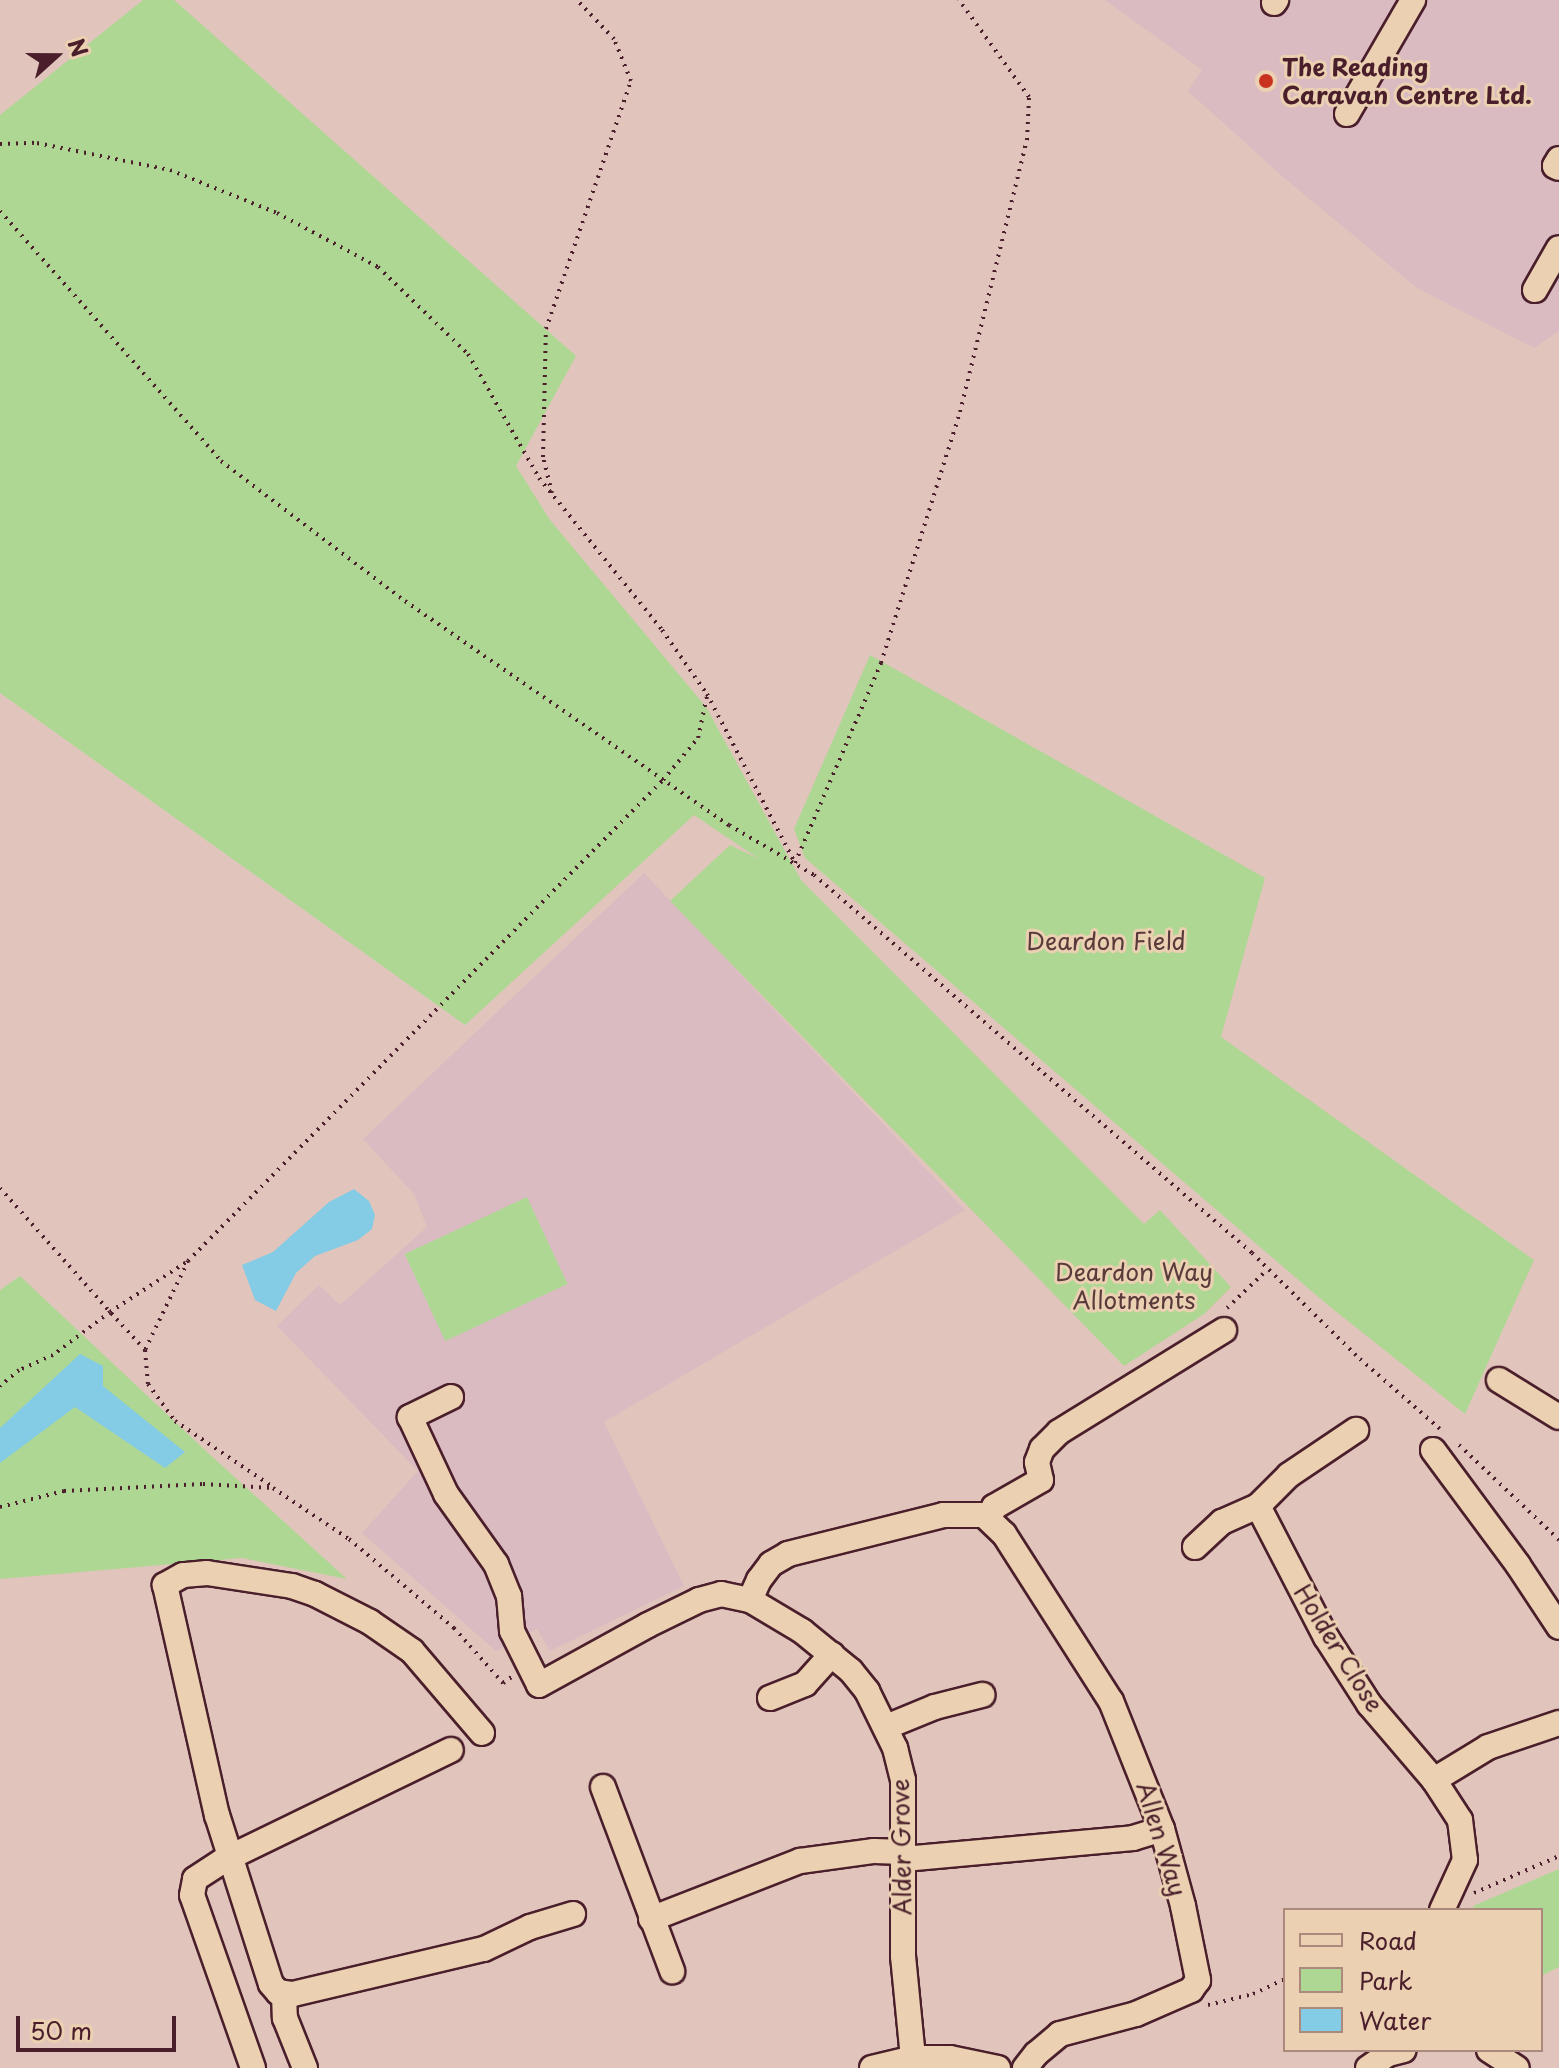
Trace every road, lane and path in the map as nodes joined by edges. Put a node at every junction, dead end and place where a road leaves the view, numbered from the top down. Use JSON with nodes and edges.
{"nodes":[{"id":1,"x":577,"y":0,"type":"edge"},
{"id":2,"x":959,"y":0,"type":"edge"},
{"id":3,"x":1413,"y":0,"type":"edge"},
{"id":4,"x":1347,"y":114,"type":"dead end"},
{"id":5,"x":0,"y":144,"type":"edge"},
{"id":6,"x":1559,"y":159,"type":"edge"},
{"id":7,"x":1559,"y":168,"type":"edge"},
{"id":8,"x":0,"y":211,"type":"edge"},
{"id":9,"x":1559,"y":248,"type":"edge"},
{"id":10,"x":1535,"y":290,"type":"dead end"},
{"id":11,"x":552,"y":496,"type":"junction"},
{"id":12,"x":707,"y":694,"type":"junction"},
{"id":13,"x":663,"y":780,"type":"junction"},
{"id":14,"x":795,"y":863,"type":"junction"},
{"id":15,"x":0,"y":1188,"type":"edge"},
{"id":16,"x":188,"y":1261,"type":"junction"},
{"id":17,"x":1268,"y":1270,"type":"junction"},
{"id":18,"x":110,"y":1312,"type":"junction"},
{"id":19,"x":1222,"y":1323,"type":"joint"},
{"id":20,"x":145,"y":1350,"type":"junction"},
{"id":21,"x":1499,"y":1380,"type":"dead end"},
{"id":22,"x":0,"y":1386,"type":"edge"},
{"id":23,"x":451,"y":1397,"type":"dead end"},
{"id":24,"x":1559,"y":1417,"type":"edge"},
{"id":25,"x":1356,"y":1430,"type":"dead end"},
{"id":26,"x":1440,"y":1442,"type":"joint"},
{"id":27,"x":1458,"y":1444,"type":"dead end"},
{"id":28,"x":273,"y":1488,"type":"junction"},
{"id":29,"x":1258,"y":1506,"type":"junction"},
{"id":30,"x":0,"y":1507,"type":"edge"},
{"id":31,"x":997,"y":1526,"type":"junction"},
{"id":32,"x":1559,"y":1540,"type":"edge"},
{"id":33,"x":1195,"y":1547,"type":"dead end"},
{"id":34,"x":750,"y":1600,"type":"junction"},
{"id":35,"x":1559,"y":1627,"type":"edge"},
{"id":36,"x":832,"y":1654,"type":"junction"},
{"id":37,"x":534,"y":1675,"type":"junction"},
{"id":38,"x":982,"y":1695,"type":"dead end"},
{"id":39,"x":770,"y":1698,"type":"dead end"},
{"id":40,"x":1559,"y":1723,"type":"edge"},
{"id":41,"x":886,"y":1727,"type":"junction"},
{"id":42,"x":482,"y":1733,"type":"dead end"},
{"id":43,"x":451,"y":1750,"type":"dead end"},
{"id":44,"x":1434,"y":1780,"type":"junction"},
{"id":45,"x":603,"y":1787,"type":"dead end"},
{"id":46,"x":1162,"y":1829,"type":"junction"},
{"id":47,"x":904,"y":1856,"type":"junction"},
{"id":48,"x":1559,"y":1856,"type":"edge"},
{"id":49,"x":229,"y":1858,"type":"junction"},
{"id":50,"x":1447,"y":1900,"type":"edge"},
{"id":51,"x":573,"y":1914,"type":"dead end"},
{"id":52,"x":651,"y":1919,"type":"junction"},
{"id":53,"x":672,"y":1971,"type":"dead end"},
{"id":54,"x":284,"y":1994,"type":"junction"},
{"id":55,"x":1396,"y":2052,"type":"edge"},
{"id":56,"x":1492,"y":2052,"type":"edge"},
{"id":57,"x":913,"y":2058,"type":"junction"},
{"id":58,"x":253,"y":2068,"type":"edge"},
{"id":59,"x":305,"y":2068,"type":"edge"},
{"id":60,"x":872,"y":2068,"type":"edge"},
{"id":61,"x":998,"y":2068,"type":"edge"},
{"id":62,"x":1025,"y":2068,"type":"edge"},
{"id":63,"x":1368,"y":2068,"type":"edge"},
{"id":64,"x":1517,"y":2068,"type":"edge"}],
"edges":[{"from":1,"to":11,"type":"path"},
{"from":2,"to":14,"type":"path"},
{"from":3,"to":4,"type":"street"},
{"from":5,"to":11,"type":"path"},
{"from":6,"to":7,"type":"street"},
{"from":8,"to":13,"type":"path"},
{"from":9,"to":10,"type":"street"},
{"from":11,"to":12,"type":"path"},
{"from":12,"to":13,"type":"path"},
{"from":12,"to":14,"type":"path"},
{"from":13,"to":14,"type":"path"},
{"from":13,"to":16,"type":"path"},
{"from":14,"to":17,"type":"path"},
{"from":15,"to":18,"type":"path"},
{"from":16,"to":18,"type":"path"},
{"from":16,"to":20,"type":"path"},
{"from":17,"to":19,"type":"path"},
{"from":17,"to":26,"type":"path"},
{"from":18,"to":20,"type":"path"},
{"from":18,"to":22,"type":"path"},
{"from":19,"to":31,"type":"street"},
{"from":20,"to":28,"type":"path"},
{"from":21,"to":24,"type":"street"},
{"from":23,"to":37,"type":"street"},
{"from":25,"to":29,"type":"street"},
{"from":26,"to":35,"type":"street"},
{"from":27,"to":32,"type":"path"},
{"from":28,"to":30,"type":"path"},
{"from":28,"to":37,"type":"path"},
{"from":29,"to":33,"type":"street"},
{"from":29,"to":44,"type":"street","name":"Holder Close"},
{"from":31,"to":34,"type":"street"},
{"from":31,"to":46,"type":"street","name":"Allen Way"},
{"from":34,"to":36,"type":"street","name":"Alder Grove"},
{"from":34,"to":37,"type":"street","name":"Alder Grove"},
{"from":36,"to":39,"type":"street"},
{"from":36,"to":41,"type":"street","name":"Alder Grove"},
{"from":38,"to":41,"type":"street"},
{"from":40,"to":44,"type":"street"},
{"from":41,"to":47,"type":"street","name":"Alder Grove"},
{"from":42,"to":49,"type":"street"},
{"from":43,"to":49,"type":"street"},
{"from":44,"to":50,"type":"street","name":"Holder Close"},
{"from":45,"to":52,"type":"street"},
{"from":46,"to":47,"type":"street"},
{"from":46,"to":62,"type":"street","name":"Allen Way"},
{"from":47,"to":52,"type":"street"},
{"from":47,"to":57,"type":"street","name":"Alder Grove"},
{"from":48,"to":50,"type":"path"},
{"from":49,"to":54,"type":"street"},
{"from":49,"to":58,"type":"street"},
{"from":51,"to":54,"type":"street"},
{"from":52,"to":53,"type":"street"},
{"from":54,"to":59,"type":"street"},
{"from":55,"to":63,"type":"street"},
{"from":56,"to":64,"type":"street"},
{"from":57,"to":60,"type":"street"},
{"from":57,"to":61,"type":"street"}]}
